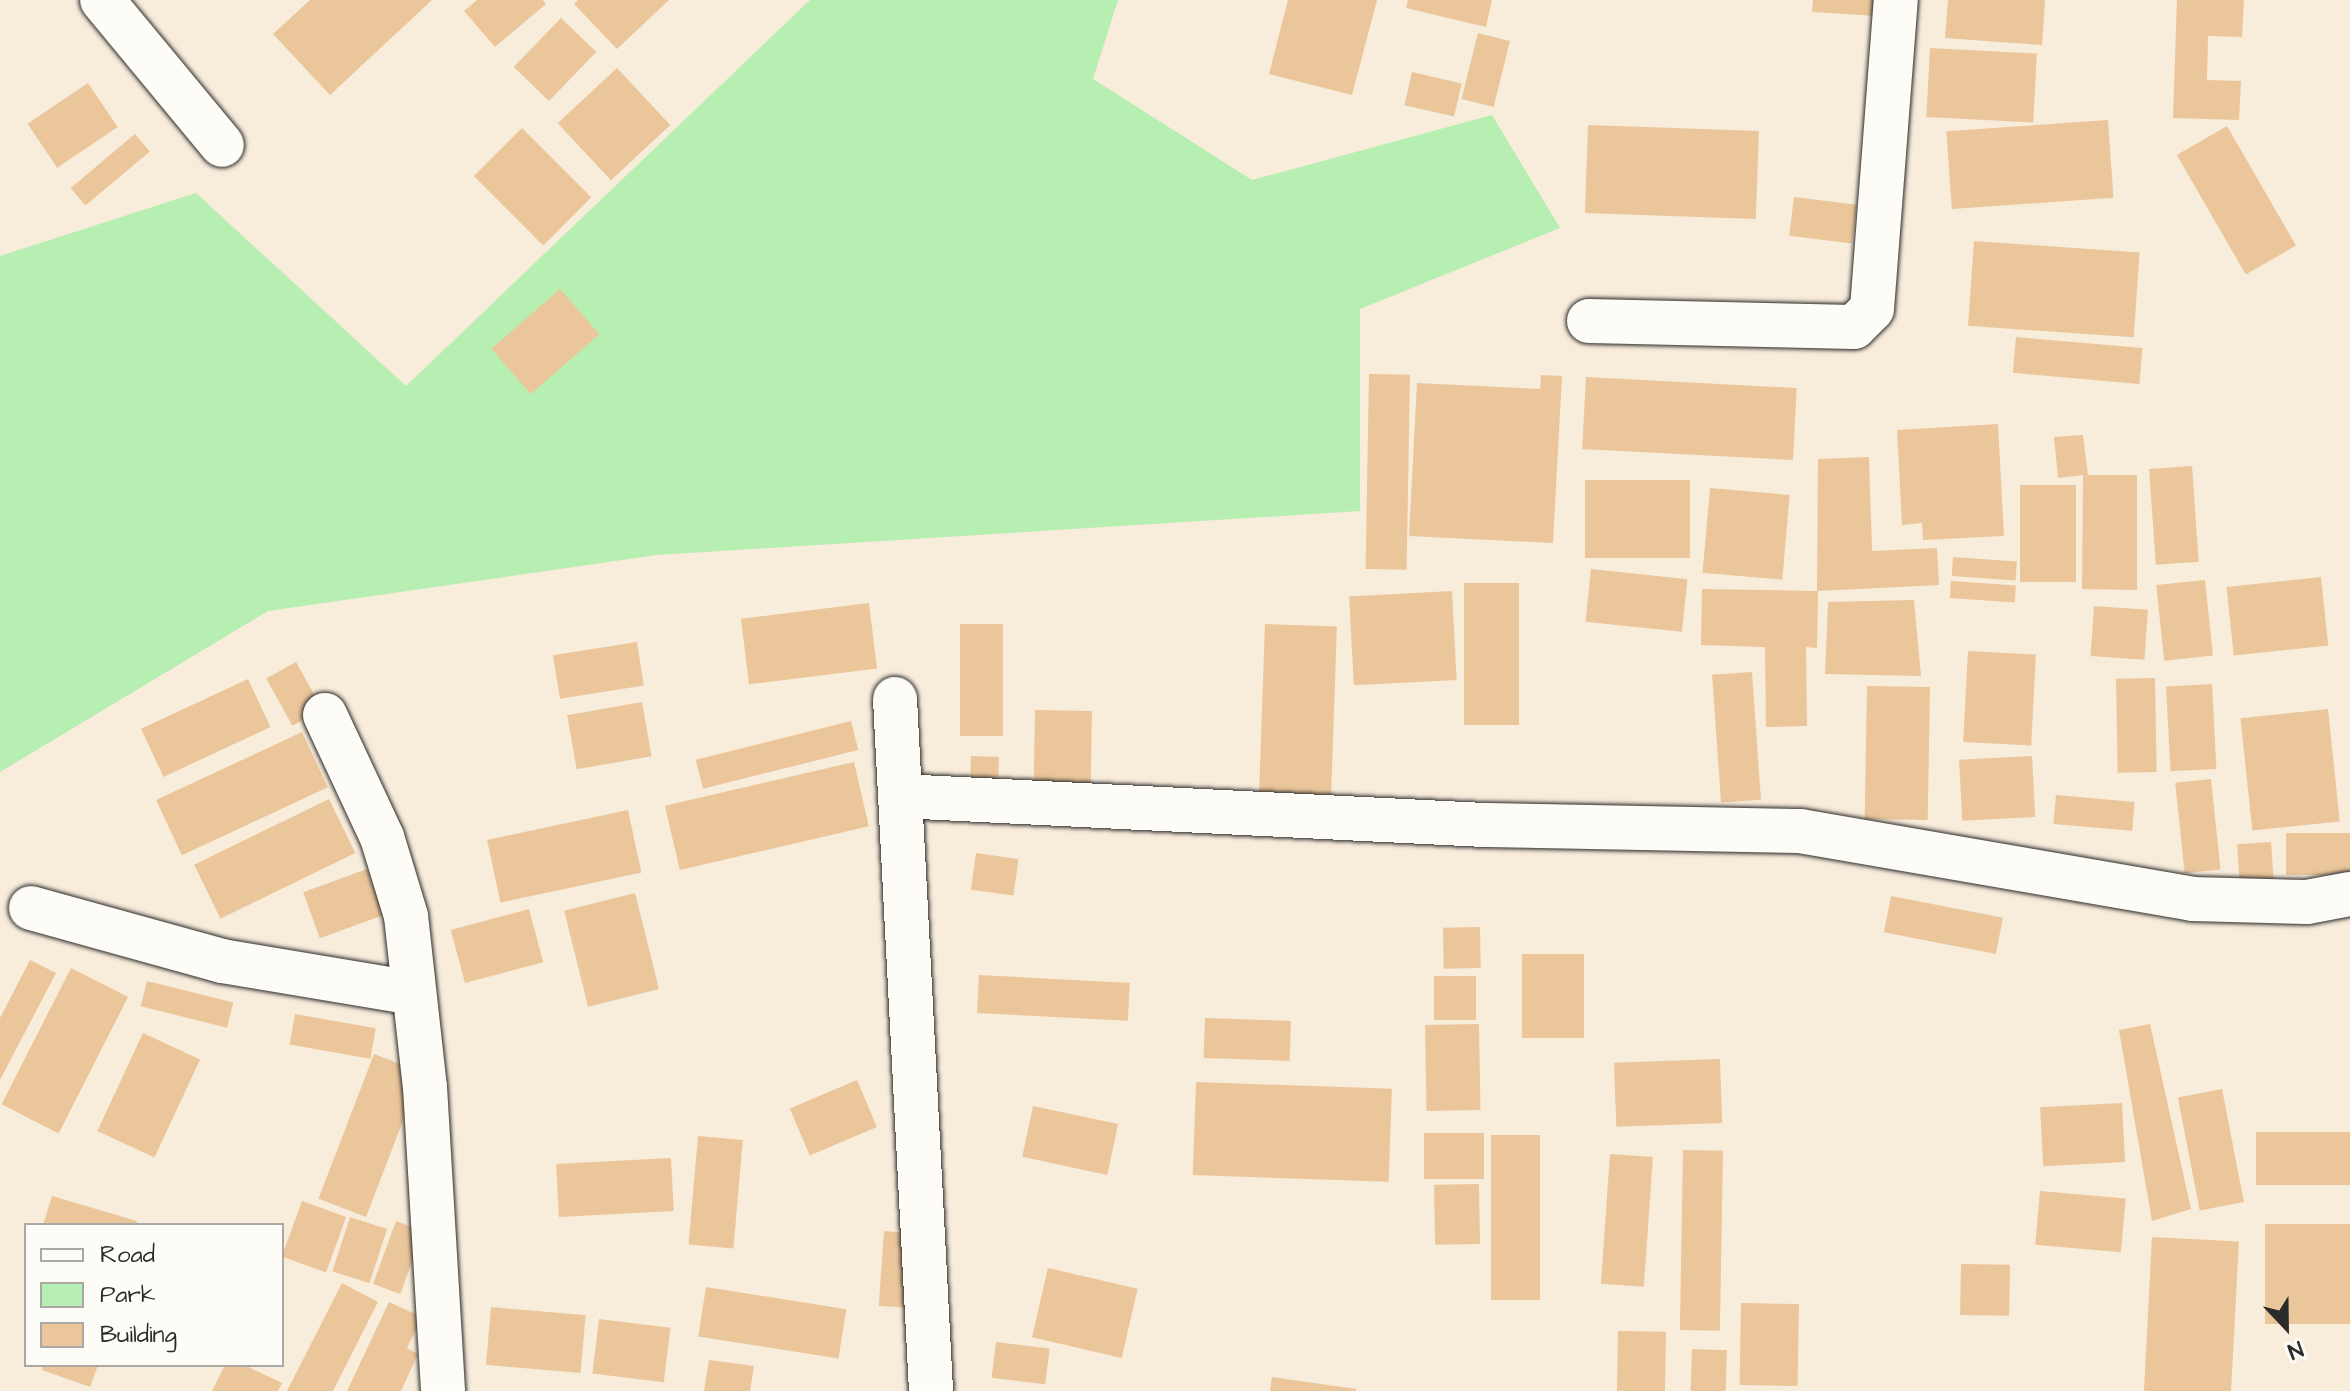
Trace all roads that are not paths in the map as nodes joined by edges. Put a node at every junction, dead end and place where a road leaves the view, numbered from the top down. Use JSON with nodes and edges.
{"nodes":[{"id":1,"x":102,"y":0,"type":"edge"},
{"id":2,"x":1896,"y":0,"type":"edge"},
{"id":3,"x":222,"y":145,"type":"dead end"},
{"id":4,"x":1589,"y":321,"type":"dead end"},
{"id":5,"x":895,"y":699,"type":"dead end"},
{"id":6,"x":325,"y":715,"type":"dead end"},
{"id":7,"x":900,"y":796,"type":"junction"},
{"id":8,"x":2350,"y":894,"type":"edge"},
{"id":9,"x":31,"y":908,"type":"dead end"},
{"id":10,"x":413,"y":993,"type":"junction"},
{"id":11,"x":443,"y":1391,"type":"edge"},
{"id":12,"x":931,"y":1391,"type":"edge"}],
"edges":[{"from":1,"to":3,"type":"street"},
{"from":2,"to":4,"type":"street"},
{"from":5,"to":7,"type":"street"},
{"from":6,"to":10,"type":"street"},
{"from":7,"to":8,"type":"street"},
{"from":7,"to":12,"type":"street"},
{"from":9,"to":10,"type":"street"},
{"from":10,"to":11,"type":"street"}]}
